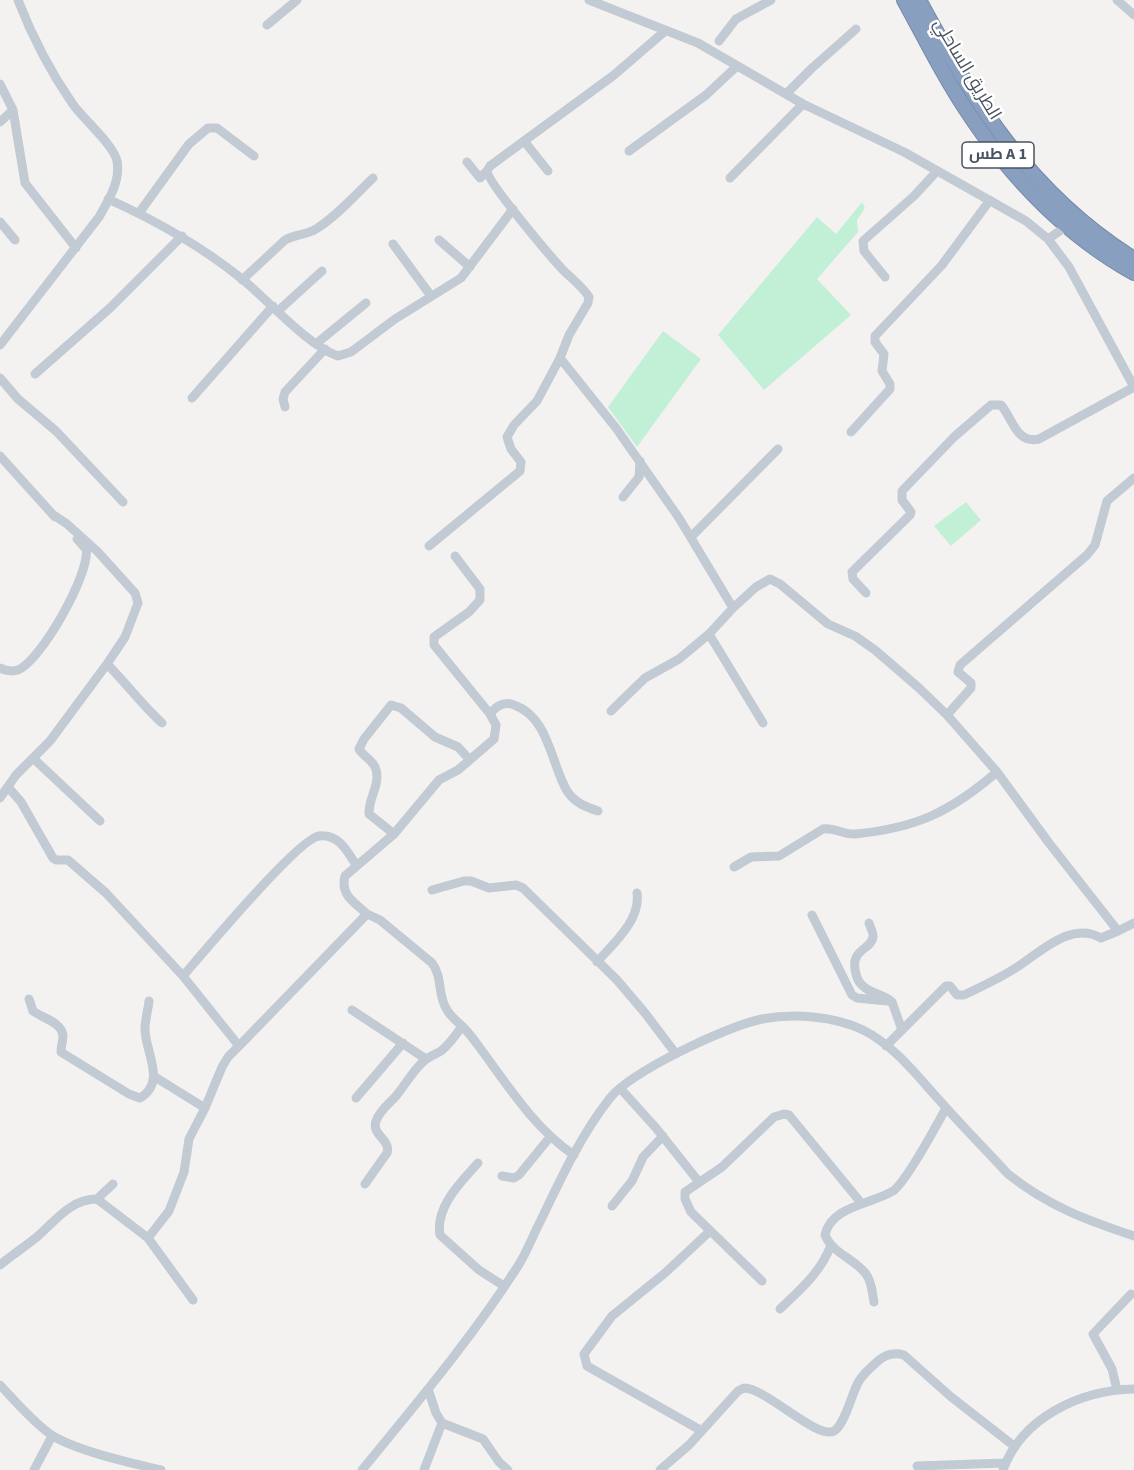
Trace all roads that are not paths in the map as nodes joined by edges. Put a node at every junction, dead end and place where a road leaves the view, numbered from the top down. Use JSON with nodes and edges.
{"nodes":[{"id":1,"x":18,"y":0,"type":"edge"},
{"id":2,"x":297,"y":0,"type":"edge"},
{"id":3,"x":589,"y":0,"type":"edge"},
{"id":4,"x":771,"y":0,"type":"edge"},
{"id":5,"x":904,"y":0,"type":"edge"},
{"id":6,"x":919,"y":0,"type":"edge"},
{"id":7,"x":1117,"y":0,"type":"edge"},
{"id":8,"x":1134,"y":15,"type":"edge"},
{"id":9,"x":267,"y":25,"type":"dead end"},
{"id":10,"x":856,"y":30,"type":"dead end"},
{"id":11,"x":665,"y":31,"type":"junction"},
{"id":12,"x":719,"y":41,"type":"dead end"},
{"id":13,"x":736,"y":67,"type":"junction"},
{"id":14,"x":0,"y":84,"type":"edge"},
{"id":15,"x":786,"y":94,"type":"junction"},
{"id":16,"x":803,"y":104,"type":"junction"},
{"id":17,"x":13,"y":110,"type":"junction"},
{"id":18,"x":0,"y":122,"type":"edge"},
{"id":19,"x":524,"y":141,"type":"junction"},
{"id":20,"x":629,"y":151,"type":"dead end"},
{"id":21,"x":254,"y":156,"type":"dead end"},
{"id":22,"x":466,"y":162,"type":"dead end"},
{"id":23,"x":487,"y":171,"type":"junction"},
{"id":24,"x":548,"y":171,"type":"dead end"},
{"id":25,"x":937,"y":171,"type":"junction"},
{"id":26,"x":730,"y":177,"type":"dead end"},
{"id":27,"x":373,"y":178,"type":"dead end"},
{"id":28,"x":108,"y":199,"type":"junction"},
{"id":29,"x":990,"y":200,"type":"junction"},
{"id":30,"x":513,"y":209,"type":"junction"},
{"id":31,"x":139,"y":213,"type":"junction"},
{"id":32,"x":0,"y":222,"type":"edge"},
{"id":33,"x":1067,"y":226,"type":"junction"},
{"id":34,"x":182,"y":236,"type":"junction"},
{"id":35,"x":1048,"y":239,"type":"junction"},
{"id":36,"x":15,"y":240,"type":"dead end"},
{"id":37,"x":439,"y":240,"type":"dead end"},
{"id":38,"x":393,"y":244,"type":"dead end"},
{"id":39,"x":76,"y":248,"type":"junction"},
{"id":40,"x":1134,"y":259,"type":"edge"},
{"id":41,"x":470,"y":267,"type":"junction"},
{"id":42,"x":322,"y":271,"type":"dead end"},
{"id":43,"x":1134,"y":273,"type":"edge"},
{"id":44,"x":885,"y":278,"type":"dead end"},
{"id":45,"x":242,"y":280,"type":"junction"},
{"id":46,"x":430,"y":296,"type":"junction"},
{"id":47,"x":366,"y":303,"type":"dead end"},
{"id":48,"x":275,"y":308,"type":"junction"},
{"id":49,"x":0,"y":345,"type":"edge"},
{"id":50,"x":321,"y":346,"type":"junction"},
{"id":51,"x":560,"y":358,"type":"junction"},
{"id":52,"x":35,"y":374,"type":"dead end"},
{"id":53,"x":0,"y":378,"type":"edge"},
{"id":54,"x":192,"y":398,"type":"dead end"},
{"id":55,"x":285,"y":407,"type":"dead end"},
{"id":56,"x":851,"y":432,"type":"dead end"},
{"id":57,"x":778,"y":449,"type":"dead end"},
{"id":58,"x":0,"y":456,"type":"edge"},
{"id":59,"x":640,"y":461,"type":"junction"},
{"id":60,"x":1134,"y":478,"type":"edge"},
{"id":61,"x":623,"y":497,"type":"dead end"},
{"id":62,"x":123,"y":502,"type":"dead end"},
{"id":63,"x":52,"y":514,"type":"junction"},
{"id":64,"x":691,"y":537,"type":"junction"},
{"id":65,"x":429,"y":546,"type":"dead end"},
{"id":66,"x":455,"y":556,"type":"dead end"},
{"id":67,"x":866,"y":593,"type":"dead end"},
{"id":68,"x":733,"y":608,"type":"junction"},
{"id":69,"x":709,"y":634,"type":"junction"},
{"id":70,"x":107,"y":664,"type":"junction"},
{"id":71,"x":0,"y":668,"type":"edge"},
{"id":72,"x":611,"y":711,"type":"dead end"},
{"id":73,"x":490,"y":714,"type":"junction"},
{"id":74,"x":947,"y":715,"type":"junction"},
{"id":75,"x":162,"y":723,"type":"dead end"},
{"id":76,"x":763,"y":723,"type":"dead end"},
{"id":77,"x":34,"y":759,"type":"junction"},
{"id":78,"x":469,"y":759,"type":"junction"},
{"id":79,"x":997,"y":772,"type":"junction"},
{"id":80,"x":3,"y":793,"type":"edge"},
{"id":81,"x":598,"y":811,"type":"dead end"},
{"id":82,"x":100,"y":821,"type":"dead end"},
{"id":83,"x":394,"y":834,"type":"junction"},
{"id":84,"x":356,"y":865,"type":"junction"},
{"id":85,"x":734,"y":867,"type":"dead end"},
{"id":86,"x":432,"y":890,"type":"dead end"},
{"id":87,"x":637,"y":893,"type":"dead end"},
{"id":88,"x":367,"y":914,"type":"junction"},
{"id":89,"x":812,"y":915,"type":"dead end"},
{"id":90,"x":1134,"y":923,"type":"edge"},
{"id":91,"x":869,"y":924,"type":"dead end"},
{"id":92,"x":1118,"y":931,"type":"junction"},
{"id":93,"x":597,"y":962,"type":"junction"},
{"id":94,"x":183,"y":976,"type":"junction"},
{"id":95,"x":29,"y":999,"type":"dead end"},
{"id":96,"x":149,"y":1001,"type":"dead end"},
{"id":97,"x":892,"y":1002,"type":"junction"},
{"id":98,"x":352,"y":1010,"type":"dead end"},
{"id":99,"x":462,"y":1026,"type":"junction"},
{"id":100,"x":902,"y":1030,"type":"junction"},
{"id":101,"x":403,"y":1043,"type":"junction"},
{"id":102,"x":239,"y":1046,"type":"junction"},
{"id":103,"x":886,"y":1046,"type":"junction"},
{"id":104,"x":676,"y":1054,"type":"junction"},
{"id":105,"x":426,"y":1059,"type":"junction"},
{"id":106,"x":155,"y":1077,"type":"junction"},
{"id":107,"x":620,"y":1088,"type":"junction"},
{"id":108,"x":356,"y":1098,"type":"dead end"},
{"id":109,"x":205,"y":1108,"type":"junction"},
{"id":110,"x":946,"y":1108,"type":"junction"},
{"id":111,"x":663,"y":1136,"type":"junction"},
{"id":112,"x":550,"y":1137,"type":"junction"},
{"id":113,"x":574,"y":1155,"type":"junction"},
{"id":114,"x":478,"y":1163,"type":"dead end"},
{"id":115,"x":502,"y":1176,"type":"dead end"},
{"id":116,"x":699,"y":1182,"type":"junction"},
{"id":117,"x":113,"y":1184,"type":"dead end"},
{"id":118,"x":365,"y":1184,"type":"dead end"},
{"id":119,"x":97,"y":1198,"type":"junction"},
{"id":120,"x":862,"y":1204,"type":"junction"},
{"id":121,"x":612,"y":1206,"type":"dead end"},
{"id":122,"x":710,"y":1231,"type":"junction"},
{"id":123,"x":1134,"y":1236,"type":"edge"},
{"id":124,"x":148,"y":1238,"type":"junction"},
{"id":125,"x":831,"y":1245,"type":"junction"},
{"id":126,"x":1,"y":1262,"type":"edge"},
{"id":127,"x":762,"y":1281,"type":"dead end"},
{"id":128,"x":504,"y":1286,"type":"junction"},
{"id":129,"x":1131,"y":1294,"type":"dead end"},
{"id":130,"x":193,"y":1300,"type":"dead end"},
{"id":131,"x":874,"y":1302,"type":"dead end"},
{"id":132,"x":780,"y":1309,"type":"dead end"},
{"id":133,"x":0,"y":1384,"type":"edge"},
{"id":134,"x":428,"y":1389,"type":"junction"},
{"id":135,"x":1134,"y":1389,"type":"edge"},
{"id":136,"x":1117,"y":1390,"type":"junction"},
{"id":137,"x":442,"y":1423,"type":"junction"},
{"id":138,"x":702,"y":1431,"type":"junction"},
{"id":139,"x":52,"y":1436,"type":"junction"},
{"id":140,"x":1014,"y":1446,"type":"junction"},
{"id":141,"x":918,"y":1466,"type":"dead end"},
{"id":142,"x":1004,"y":1467,"type":"edge"},
{"id":143,"x":34,"y":1470,"type":"edge"},
{"id":144,"x":161,"y":1470,"type":"edge"},
{"id":145,"x":362,"y":1470,"type":"edge"},
{"id":146,"x":424,"y":1470,"type":"edge"},
{"id":147,"x":508,"y":1470,"type":"edge"},
{"id":148,"x":660,"y":1470,"type":"edge"}],
"edges":[{"from":1,"to":28,"type":"street"},
{"from":2,"to":9,"type":"street"},
{"from":3,"to":11,"type":"street"},
{"from":4,"to":12,"type":"street"},
{"from":5,"to":33,"type":"highway","name":"الطريق الساحلي","number":"طس A 1"},
{"from":6,"to":40,"type":"highway","name":"الطريق الساحلي","number":"طس A 1"},
{"from":7,"to":8,"type":"street"},
{"from":10,"to":15,"type":"street"},
{"from":11,"to":13,"type":"street"},
{"from":11,"to":19,"type":"street"},
{"from":13,"to":15,"type":"street"},
{"from":13,"to":20,"type":"street"},
{"from":14,"to":17,"type":"street"},
{"from":15,"to":16,"type":"street"},
{"from":16,"to":25,"type":"street"},
{"from":16,"to":26,"type":"street"},
{"from":17,"to":18,"type":"street"},
{"from":17,"to":39,"type":"street"},
{"from":19,"to":23,"type":"street"},
{"from":19,"to":24,"type":"street"},
{"from":21,"to":31,"type":"street"},
{"from":22,"to":23,"type":"street"},
{"from":23,"to":30,"type":"street"},
{"from":25,"to":29,"type":"street"},
{"from":25,"to":44,"type":"street"},
{"from":27,"to":45,"type":"street"},
{"from":28,"to":31,"type":"street"},
{"from":28,"to":39,"type":"street"},
{"from":29,"to":35,"type":"street"},
{"from":29,"to":56,"type":"street"},
{"from":30,"to":41,"type":"street"},
{"from":30,"to":51,"type":"street"},
{"from":31,"to":34,"type":"street"},
{"from":32,"to":36,"type":"street"},
{"from":33,"to":35,"type":"street"},
{"from":33,"to":43,"type":"highway","name":"الطريق الساحلي","number":"طس A 1"},
{"from":34,"to":45,"type":"street"},
{"from":34,"to":52,"type":"street"},
{"from":35,"to":67,"type":"street"},
{"from":37,"to":41,"type":"street"},
{"from":38,"to":46,"type":"street"},
{"from":39,"to":49,"type":"street"},
{"from":41,"to":46,"type":"street"},
{"from":42,"to":48,"type":"street"},
{"from":45,"to":48,"type":"street"},
{"from":46,"to":50,"type":"street"},
{"from":47,"to":50,"type":"street"},
{"from":48,"to":50,"type":"street"},
{"from":48,"to":54,"type":"street"},
{"from":50,"to":55,"type":"street"},
{"from":51,"to":59,"type":"street"},
{"from":51,"to":65,"type":"street"},
{"from":53,"to":62,"type":"street"},
{"from":57,"to":64,"type":"street"},
{"from":58,"to":63,"type":"street"},
{"from":59,"to":61,"type":"street"},
{"from":59,"to":64,"type":"street"},
{"from":60,"to":74,"type":"street"},
{"from":63,"to":70,"type":"street"},
{"from":63,"to":71,"type":"street"},
{"from":64,"to":68,"type":"street"},
{"from":66,"to":73,"type":"street"},
{"from":68,"to":69,"type":"street"},
{"from":68,"to":74,"type":"street"},
{"from":69,"to":72,"type":"street"},
{"from":69,"to":76,"type":"street"},
{"from":70,"to":75,"type":"street"},
{"from":70,"to":77,"type":"street"},
{"from":73,"to":78,"type":"street"},
{"from":73,"to":81,"type":"street"},
{"from":74,"to":79,"type":"street"},
{"from":77,"to":80,"type":"street"},
{"from":77,"to":82,"type":"street"},
{"from":78,"to":83,"type":"street"},
{"from":78,"to":83,"type":"street"},
{"from":79,"to":85,"type":"street"},
{"from":79,"to":92,"type":"street"},
{"from":80,"to":94,"type":"street"},
{"from":83,"to":84,"type":"street"},
{"from":84,"to":88,"type":"street"},
{"from":84,"to":94,"type":"street"},
{"from":86,"to":93,"type":"street"},
{"from":87,"to":93,"type":"street"},
{"from":88,"to":99,"type":"street"},
{"from":88,"to":102,"type":"street"},
{"from":89,"to":97,"type":"street"},
{"from":90,"to":92,"type":"street"},
{"from":91,"to":97,"type":"street"},
{"from":92,"to":100,"type":"street"},
{"from":93,"to":104,"type":"street"},
{"from":94,"to":102,"type":"street"},
{"from":95,"to":106,"type":"street"},
{"from":96,"to":106,"type":"street"},
{"from":97,"to":100,"type":"street"},
{"from":98,"to":101,"type":"street"},
{"from":99,"to":105,"type":"street"},
{"from":99,"to":112,"type":"street"},
{"from":100,"to":103,"type":"street"},
{"from":101,"to":105,"type":"street"},
{"from":101,"to":108,"type":"street"},
{"from":102,"to":109,"type":"street"},
{"from":103,"to":104,"type":"street"},
{"from":103,"to":110,"type":"street"},
{"from":104,"to":107,"type":"street"},
{"from":105,"to":118,"type":"street"},
{"from":106,"to":109,"type":"street"},
{"from":107,"to":111,"type":"street"},
{"from":107,"to":113,"type":"street"},
{"from":109,"to":124,"type":"street"},
{"from":110,"to":120,"type":"street"},
{"from":110,"to":123,"type":"street"},
{"from":111,"to":116,"type":"street"},
{"from":111,"to":121,"type":"street"},
{"from":112,"to":113,"type":"street"},
{"from":112,"to":115,"type":"street"},
{"from":113,"to":128,"type":"street"},
{"from":114,"to":128,"type":"street"},
{"from":116,"to":120,"type":"street"},
{"from":116,"to":122,"type":"street"},
{"from":117,"to":119,"type":"street"},
{"from":119,"to":124,"type":"street"},
{"from":119,"to":126,"type":"street"},
{"from":120,"to":125,"type":"street"},
{"from":122,"to":127,"type":"street"},
{"from":122,"to":138,"type":"street"},
{"from":124,"to":130,"type":"street"},
{"from":125,"to":131,"type":"street"},
{"from":125,"to":132,"type":"street"},
{"from":128,"to":134,"type":"street"},
{"from":129,"to":136,"type":"street"},
{"from":133,"to":139,"type":"street"},
{"from":134,"to":137,"type":"street"},
{"from":134,"to":145,"type":"street"},
{"from":135,"to":136,"type":"street"},
{"from":136,"to":140,"type":"street"},
{"from":137,"to":146,"type":"street"},
{"from":137,"to":147,"type":"street"},
{"from":138,"to":140,"type":"street"},
{"from":138,"to":148,"type":"street"},
{"from":139,"to":143,"type":"street"},
{"from":139,"to":144,"type":"street"},
{"from":140,"to":142,"type":"street"},
{"from":141,"to":142,"type":"street"}]}
